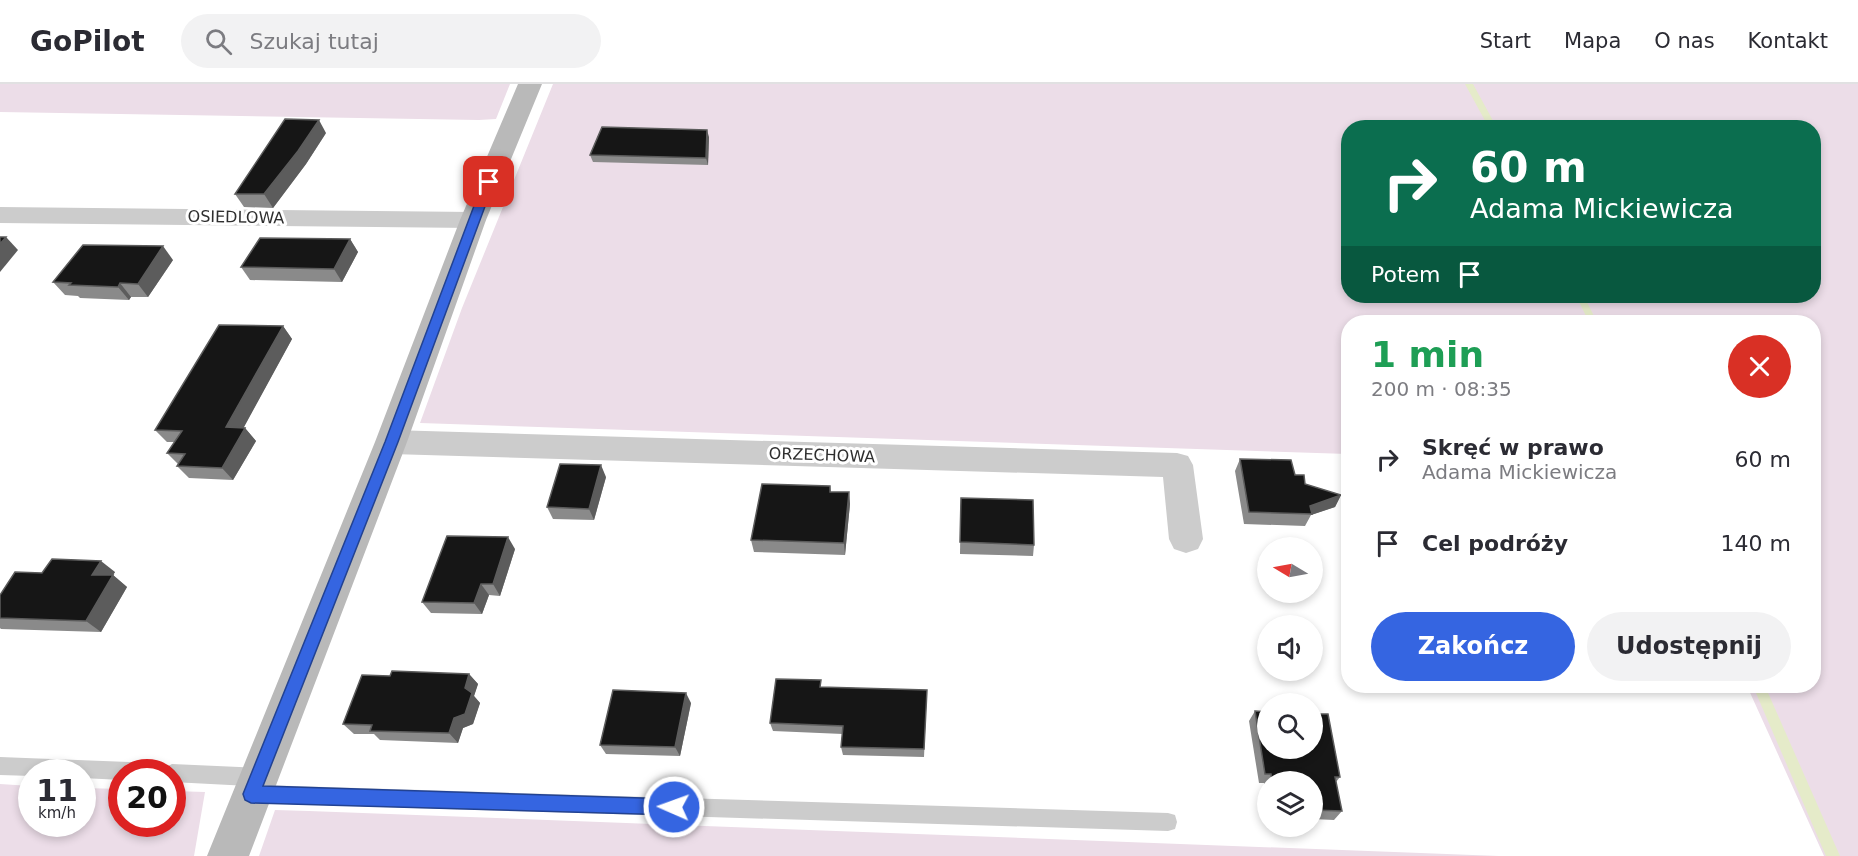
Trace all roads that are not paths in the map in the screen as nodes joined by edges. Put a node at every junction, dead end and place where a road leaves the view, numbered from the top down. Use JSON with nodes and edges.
{"nodes":[{"id":1,"x":530,"y":84,"type":"edge"},
{"id":2,"x":0,"y":215,"type":"edge"},
{"id":3,"x":473,"y":220,"type":"junction"},
{"id":4,"x":391,"y":442,"type":"junction"},
{"id":5,"x":1186,"y":539,"type":"dead end"},
{"id":6,"x":0,"y":766,"type":"edge"},
{"id":7,"x":108,"y":770,"type":"edge"},
{"id":8,"x":186,"y":775,"type":"edge"},
{"id":9,"x":255,"y":786,"type":"junction"},
{"id":10,"x":1168,"y":822,"type":"dead end"},
{"id":11,"x":228,"y":856,"type":"edge"}],
"edges":[{"from":1,"to":3,"type":"street"},
{"from":2,"to":3,"type":"street","name":"OSIEDLOWA"},
{"from":3,"to":4,"type":"street"},
{"from":4,"to":5,"type":"street","name":"ORZECHOWA"},
{"from":4,"to":9,"type":"street"},
{"from":6,"to":7,"type":"lane"},
{"from":8,"to":9,"type":"lane"},
{"from":9,"to":10,"type":"lane"},
{"from":9,"to":11,"type":"street"}]}
